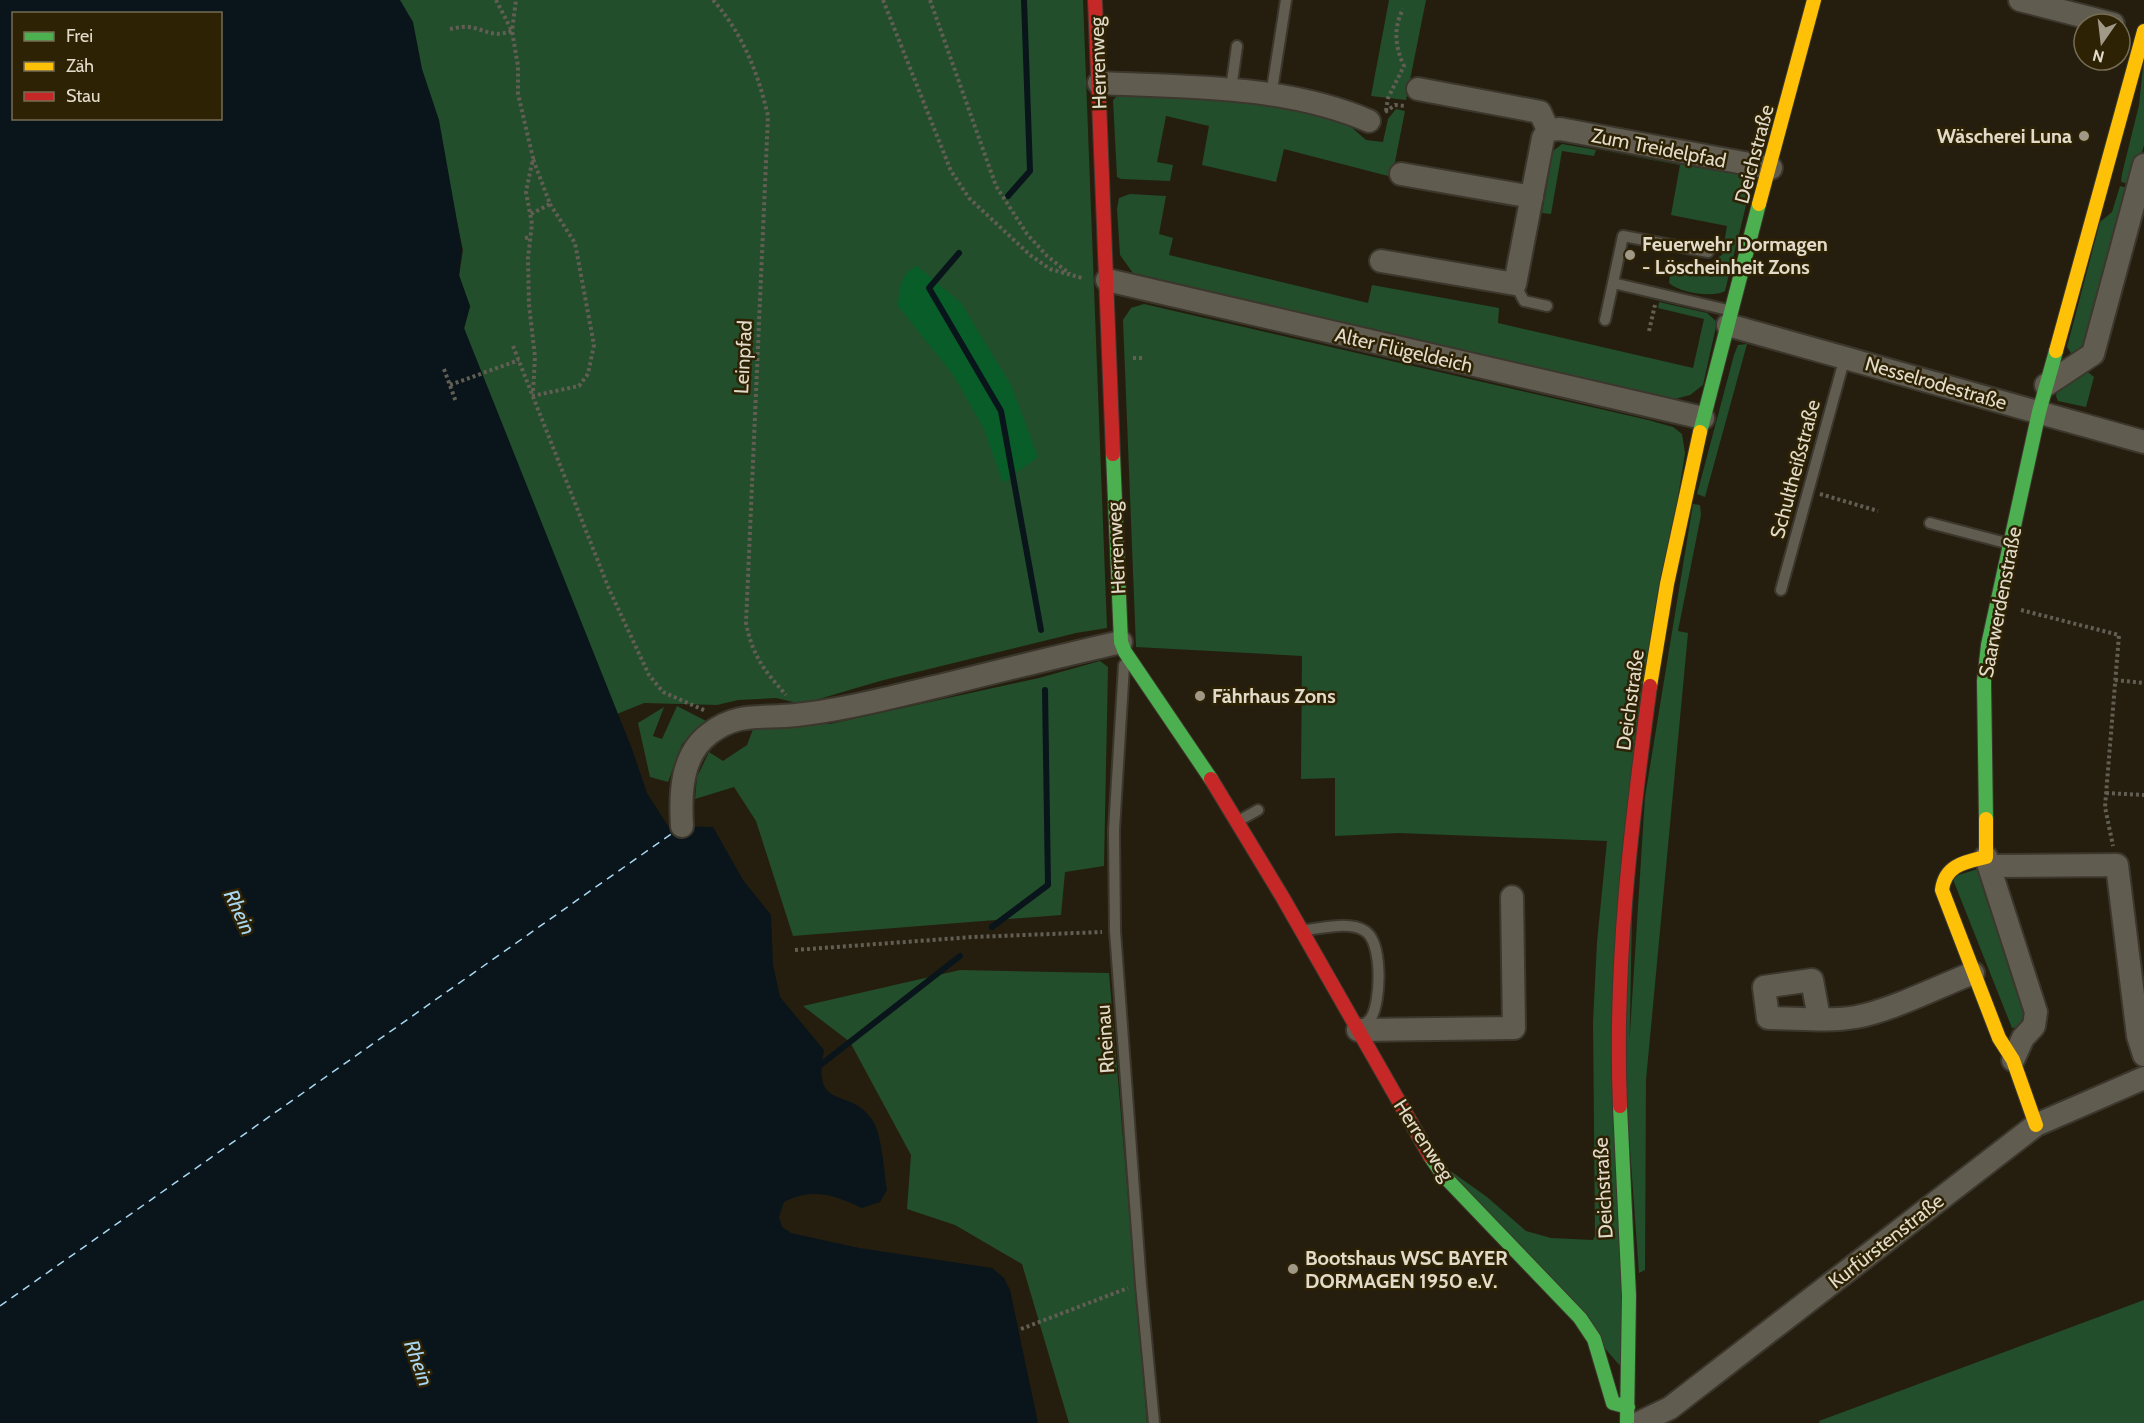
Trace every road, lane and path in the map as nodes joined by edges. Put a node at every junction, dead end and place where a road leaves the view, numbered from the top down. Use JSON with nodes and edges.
{"nodes":[{"id":1,"x":496,"y":0,"type":"edge"},
{"id":2,"x":516,"y":0,"type":"edge"},
{"id":3,"x":713,"y":0,"type":"edge"},
{"id":4,"x":883,"y":0,"type":"edge"},
{"id":5,"x":930,"y":0,"type":"edge"},
{"id":6,"x":1095,"y":0,"type":"edge"},
{"id":7,"x":1286,"y":0,"type":"edge"},
{"id":8,"x":1814,"y":0,"type":"edge"},
{"id":9,"x":2025,"y":1,"type":"edge"},
{"id":10,"x":1402,"y":9,"type":"dead end"},
{"id":11,"x":2072,"y":13,"type":"edge"},
{"id":12,"x":450,"y":29,"type":"dead end"},
{"id":13,"x":512,"y":31,"type":"junction"},
{"id":14,"x":2143,"y":32,"type":"edge"},
{"id":15,"x":1237,"y":46,"type":"dead end"},
{"id":16,"x":1099,"y":83,"type":"junction"},
{"id":17,"x":1231,"y":89,"type":"junction"},
{"id":18,"x":1418,"y":89,"type":"joint"},
{"id":19,"x":1271,"y":96,"type":"junction"},
{"id":20,"x":1378,"y":116,"type":"junction"},
{"id":21,"x":1548,"y":130,"type":"junction"},
{"id":22,"x":533,"y":158,"type":"junction"},
{"id":23,"x":2144,"y":165,"type":"edge"},
{"id":24,"x":1771,"y":168,"type":"junction"},
{"id":25,"x":1401,"y":174,"type":"dead end"},
{"id":26,"x":1532,"y":197,"type":"junction"},
{"id":27,"x":550,"y":204,"type":"junction"},
{"id":28,"x":531,"y":214,"type":"junction"},
{"id":29,"x":531,"y":237,"type":"junction"},
{"id":30,"x":525,"y":238,"type":"dead end"},
{"id":31,"x":1708,"y":252,"type":"dead end"},
{"id":32,"x":1381,"y":261,"type":"dead end"},
{"id":33,"x":1107,"y":280,"type":"junction"},
{"id":34,"x":1613,"y":283,"type":"junction"},
{"id":35,"x":1515,"y":284,"type":"junction"},
{"id":36,"x":1657,"y":293,"type":"junction"},
{"id":37,"x":1547,"y":306,"type":"dead end"},
{"id":38,"x":1730,"y":318,"type":"junction"},
{"id":39,"x":1605,"y":320,"type":"dead end"},
{"id":40,"x":526,"y":329,"type":"dead end"},
{"id":41,"x":1649,"y":331,"type":"dead end"},
{"id":42,"x":532,"y":333,"type":"junction"},
{"id":43,"x":513,"y":346,"type":"dead end"},
{"id":44,"x":1845,"y":357,"type":"junction"},
{"id":45,"x":519,"y":360,"type":"junction"},
{"id":46,"x":444,"y":369,"type":"dead end"},
{"id":47,"x":450,"y":385,"type":"junction"},
{"id":48,"x":2046,"y":386,"type":"junction"},
{"id":49,"x":532,"y":396,"type":"junction"},
{"id":50,"x":456,"y":402,"type":"dead end"},
{"id":51,"x":2039,"y":412,"type":"junction"},
{"id":52,"x":1702,"y":418,"type":"junction"},
{"id":53,"x":2144,"y":442,"type":"edge"},
{"id":54,"x":1808,"y":490,"type":"junction"},
{"id":55,"x":1878,"y":511,"type":"dead end"},
{"id":56,"x":1930,"y":523,"type":"dead end"},
{"id":57,"x":2010,"y":544,"type":"junction"},
{"id":58,"x":1781,"y":590,"type":"dead end"},
{"id":59,"x":1996,"y":604,"type":"junction"},
{"id":60,"x":1123,"y":647,"type":"junction"},
{"id":61,"x":2115,"y":680,"type":"junction"},
{"id":62,"x":2144,"y":683,"type":"edge"},
{"id":63,"x":793,"y":716,"type":"junction"},
{"id":64,"x":717,"y":720,"type":"junction"},
{"id":65,"x":2106,"y":793,"type":"junction"},
{"id":66,"x":2144,"y":795,"type":"edge"},
{"id":67,"x":1258,"y":810,"type":"dead end"},
{"id":68,"x":1237,"y":821,"type":"junction"},
{"id":69,"x":682,"y":826,"type":"dead end"},
{"id":70,"x":1987,"y":862,"type":"junction"},
{"id":71,"x":2117,"y":865,"type":"junction"},
{"id":72,"x":1512,"y":897,"type":"dead end"},
{"id":73,"x":1302,"y":930,"type":"junction"},
{"id":74,"x":1115,"y":931,"type":"junction"},
{"id":75,"x":795,"y":950,"type":"dead end"},
{"id":76,"x":1973,"y":973,"type":"junction"},
{"id":77,"x":1819,"y":1018,"type":"dead end"},
{"id":78,"x":1358,"y":1030,"type":"junction"},
{"id":79,"x":2144,"y":1055,"type":"edge"},
{"id":80,"x":2013,"y":1060,"type":"junction"},
{"id":81,"x":2144,"y":1078,"type":"edge"},
{"id":82,"x":2036,"y":1125,"type":"junction"},
{"id":83,"x":1119,"y":1290,"type":"dead end"},
{"id":84,"x":1020,"y":1329,"type":"dead end"},
{"id":85,"x":1633,"y":1415,"type":"edge"},
{"id":86,"x":1154,"y":1423,"type":"edge"},
{"id":87,"x":1627,"y":1423,"type":"edge"}],
"edges":[{"from":1,"to":13,"type":"path"},
{"from":2,"to":13,"type":"path"},
{"from":3,"to":63,"type":"path","name":"Leinpfad"},
{"from":4,"to":5,"type":"path"},
{"from":6,"to":16,"type":"street","name":"Herrenweg"},
{"from":7,"to":19,"type":"lane"},
{"from":8,"to":24,"type":"street","name":"Deichstraße"},
{"from":9,"to":11,"type":"street"},
{"from":10,"to":20,"type":"path"},
{"from":12,"to":13,"type":"path"},
{"from":13,"to":22,"type":"path"},
{"from":14,"to":48,"type":"street","name":"Saarwerdenstraße"},
{"from":15,"to":17,"type":"lane"},
{"from":16,"to":17,"type":"street"},
{"from":16,"to":33,"type":"street","name":"Herrenweg"},
{"from":17,"to":19,"type":"street"},
{"from":18,"to":20,"type":"path"},
{"from":18,"to":21,"type":"street"},
{"from":19,"to":20,"type":"street"},
{"from":21,"to":24,"type":"street","name":"Zum Treidelpfad"},
{"from":21,"to":26,"type":"street"},
{"from":22,"to":27,"type":"path"},
{"from":22,"to":28,"type":"path"},
{"from":23,"to":48,"type":"street"},
{"from":24,"to":38,"type":"street","name":"Deichstraße"},
{"from":25,"to":26,"type":"street"},
{"from":26,"to":35,"type":"street"},
{"from":27,"to":28,"type":"path"},
{"from":27,"to":49,"type":"path"},
{"from":28,"to":29,"type":"path"},
{"from":29,"to":30,"type":"path"},
{"from":29,"to":42,"type":"path"},
{"from":31,"to":34,"type":"lane"},
{"from":32,"to":35,"type":"street"},
{"from":33,"to":52,"type":"street","name":"Alter Flügeldeich"},
{"from":33,"to":60,"type":"street","name":"Herrenweg"},
{"from":34,"to":36,"type":"lane"},
{"from":34,"to":39,"type":"lane"},
{"from":35,"to":37,"type":"lane"},
{"from":36,"to":38,"type":"lane"},
{"from":36,"to":41,"type":"path"},
{"from":38,"to":44,"type":"street","name":"Nesselrodestraße"},
{"from":38,"to":52,"type":"street","name":"Deichstraße"},
{"from":40,"to":42,"type":"path"},
{"from":42,"to":49,"type":"path"},
{"from":43,"to":45,"type":"path"},
{"from":44,"to":51,"type":"street","name":"Nesselrodestraße"},
{"from":44,"to":54,"type":"lane","name":"Schultheißstraße"},
{"from":45,"to":47,"type":"path"},
{"from":45,"to":49,"type":"path"},
{"from":46,"to":47,"type":"path"},
{"from":47,"to":50,"type":"path"},
{"from":48,"to":51,"type":"street","name":"Saarwerdenstraße"},
{"from":49,"to":64,"type":"path"},
{"from":51,"to":53,"type":"street","name":"Nesselrodestraße"},
{"from":51,"to":57,"type":"street","name":"Saarwerdenstraße"},
{"from":52,"to":85,"type":"street","name":"Deichstraße"},
{"from":54,"to":55,"type":"path"},
{"from":54,"to":58,"type":"lane","name":"Schultheißstraße"},
{"from":56,"to":57,"type":"lane"},
{"from":57,"to":59,"type":"street","name":"Saarwerdenstraße"},
{"from":59,"to":61,"type":"path"},
{"from":59,"to":70,"type":"street","name":"Saarwerdenstraße"},
{"from":60,"to":63,"type":"street"},
{"from":60,"to":68,"type":"street","name":"Herrenweg"},
{"from":60,"to":74,"type":"lane","name":"Rheinau"},
{"from":61,"to":62,"type":"path"},
{"from":61,"to":65,"type":"path"},
{"from":63,"to":64,"type":"street"},
{"from":64,"to":69,"type":"street"},
{"from":65,"to":66,"type":"path"},
{"from":65,"to":71,"type":"path"},
{"from":67,"to":68,"type":"lane"},
{"from":68,"to":73,"type":"street","name":"Herrenweg"},
{"from":70,"to":71,"type":"street"},
{"from":70,"to":76,"type":"street"},
{"from":70,"to":80,"type":"street","name":"Saarwerdenstraße"},
{"from":71,"to":79,"type":"street"},
{"from":72,"to":78,"type":"street"},
{"from":73,"to":78,"type":"street","name":"Herrenweg"},
{"from":73,"to":78,"type":"lane"},
{"from":74,"to":75,"type":"path"},
{"from":74,"to":86,"type":"lane","name":"Rheinau"},
{"from":76,"to":77,"type":"street"},
{"from":76,"to":80,"type":"street"},
{"from":78,"to":85,"type":"street","name":"Herrenweg"},
{"from":80,"to":82,"type":"street"},
{"from":81,"to":82,"type":"street","name":"Kurfürstenstraße"},
{"from":82,"to":85,"type":"street","name":"Kurfürstenstraße"},
{"from":83,"to":84,"type":"path"},
{"from":85,"to":87,"type":"street","name":"Deichstraße"}]}
